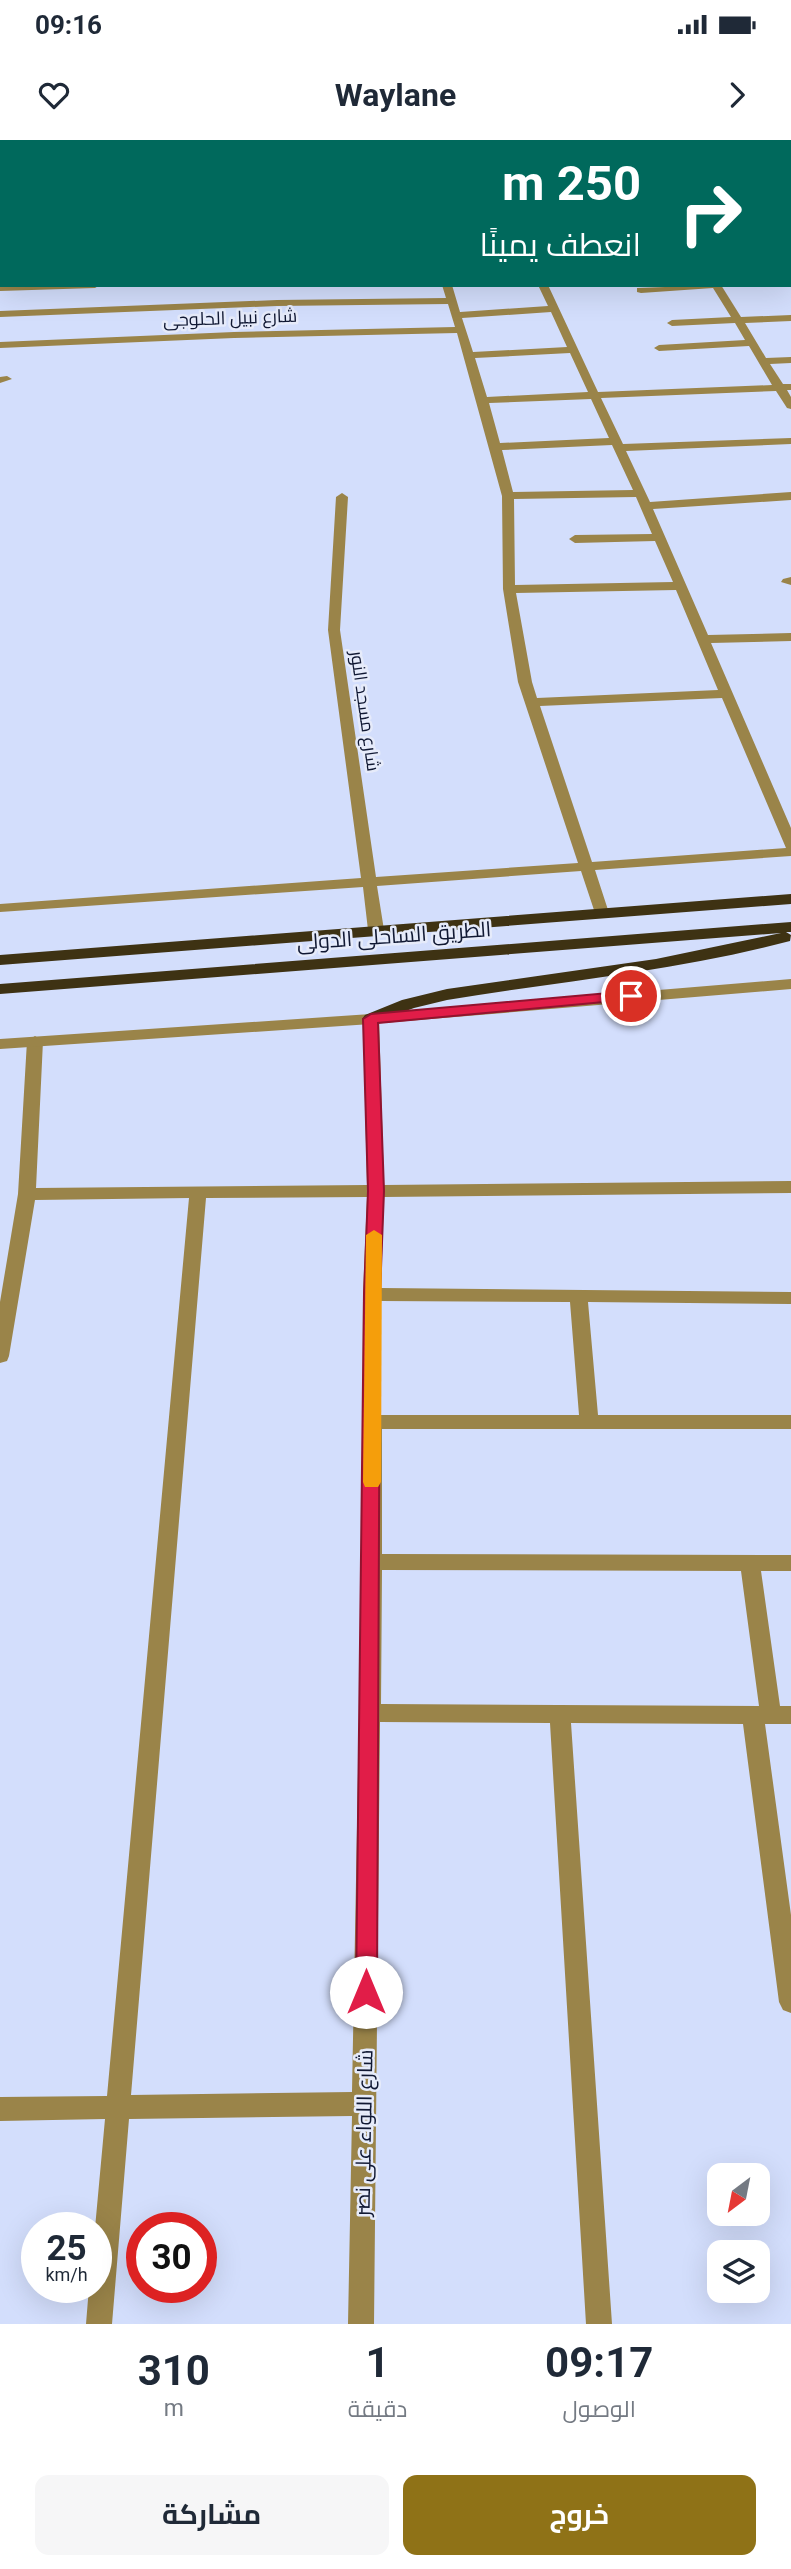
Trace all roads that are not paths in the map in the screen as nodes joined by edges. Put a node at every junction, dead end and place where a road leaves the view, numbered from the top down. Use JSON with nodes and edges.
{"nodes":[{"id":1,"x":30,"y":287,"type":"edge"},
{"id":2,"x":61,"y":287,"type":"edge"},
{"id":3,"x":448,"y":287,"type":"edge"},
{"id":4,"x":544,"y":287,"type":"edge"},
{"id":5,"x":685,"y":287,"type":"edge"},
{"id":6,"x":715,"y":287,"type":"edge"},
{"id":7,"x":0,"y":288,"type":"edge"},
{"id":8,"x":641,"y":290,"type":"dead end"},
{"id":9,"x":452,"y":301,"type":"junction"},
{"id":10,"x":554,"y":309,"type":"junction"},
{"id":11,"x":61,"y":312,"type":"junction"},
{"id":12,"x":0,"y":314,"type":"edge"},
{"id":13,"x":456,"y":315,"type":"junction"},
{"id":14,"x":353,"y":317,"type":"junction"},
{"id":15,"x":791,"y":318,"type":"edge"},
{"id":16,"x":738,"y":320,"type":"junction"},
{"id":17,"x":672,"y":323,"type":"dead end"},
{"id":18,"x":461,"y":330,"type":"junction"},
{"id":19,"x":752,"y":343,"type":"junction"},
{"id":20,"x":0,"y":345,"type":"edge"},
{"id":21,"x":659,"y":348,"type":"dead end"},
{"id":22,"x":574,"y":351,"type":"junction"},
{"id":23,"x":469,"y":355,"type":"junction"},
{"id":24,"x":791,"y":360,"type":"edge"},
{"id":25,"x":763,"y":361,"type":"junction"},
{"id":26,"x":785,"y":388,"type":"edge"},
{"id":27,"x":595,"y":395,"type":"junction"},
{"id":28,"x":483,"y":400,"type":"junction"},
{"id":29,"x":791,"y":407,"type":"edge"},
{"id":30,"x":791,"y":441,"type":"edge"},
{"id":31,"x":618,"y":445,"type":"junction"},
{"id":32,"x":495,"y":447,"type":"junction"},
{"id":33,"x":640,"y":493,"type":"junction"},
{"id":34,"x":508,"y":496,"type":"junction"},
{"id":35,"x":791,"y":496,"type":"edge"},
{"id":36,"x":342,"y":497,"type":"dead end"},
{"id":37,"x":646,"y":506,"type":"junction"},
{"id":38,"x":659,"y":537,"type":"junction"},
{"id":39,"x":575,"y":539,"type":"dead end"},
{"id":40,"x":680,"y":586,"type":"junction"},
{"id":41,"x":509,"y":589,"type":"junction"},
{"id":42,"x":791,"y":637,"type":"edge"},
{"id":43,"x":702,"y":639,"type":"junction"},
{"id":44,"x":726,"y":694,"type":"junction"},
{"id":45,"x":531,"y":702,"type":"junction"},
{"id":46,"x":791,"y":845,"type":"edge"},
{"id":47,"x":791,"y":852,"type":"edge"},
{"id":48,"x":587,"y":867,"type":"junction"},
{"id":49,"x":370,"y":881,"type":"junction"},
{"id":50,"x":791,"y":899,"type":"edge"},
{"id":51,"x":0,"y":908,"type":"edge"},
{"id":52,"x":602,"y":913,"type":"junction"},
{"id":53,"x":791,"y":927,"type":"edge"},
{"id":54,"x":376,"y":930,"type":"junction"},
{"id":55,"x":791,"y":935,"type":"edge"},
{"id":56,"x":0,"y":960,"type":"edge"},
{"id":57,"x":791,"y":984,"type":"edge"},
{"id":58,"x":0,"y":989,"type":"edge"},
{"id":59,"x":371,"y":1019,"type":"junction"},
{"id":60,"x":35,"y":1041,"type":"junction"},
{"id":61,"x":0,"y":1044,"type":"edge"},
{"id":62,"x":791,"y":1187,"type":"edge"},
{"id":63,"x":376,"y":1191,"type":"junction"},
{"id":64,"x":198,"y":1193,"type":"junction"},
{"id":65,"x":27,"y":1194,"type":"junction"},
{"id":66,"x":372,"y":1294,"type":"junction"},
{"id":67,"x":578,"y":1296,"type":"junction"},
{"id":68,"x":791,"y":1298,"type":"edge"},
{"id":69,"x":0,"y":1356,"type":"edge"},
{"id":70,"x":372,"y":1422,"type":"junction"},
{"id":71,"x":589,"y":1422,"type":"junction"},
{"id":72,"x":791,"y":1422,"type":"edge"},
{"id":73,"x":372,"y":1562,"type":"junction"},
{"id":74,"x":750,"y":1563,"type":"junction"},
{"id":75,"x":791,"y":1563,"type":"edge"},
{"id":76,"x":370,"y":1713,"type":"junction"},
{"id":77,"x":560,"y":1714,"type":"junction"},
{"id":78,"x":772,"y":1715,"type":"edge"},
{"id":79,"x":791,"y":2002,"type":"edge"},
{"id":80,"x":365,"y":2104,"type":"junction"},
{"id":81,"x":118,"y":2107,"type":"junction"},
{"id":82,"x":0,"y":2109,"type":"edge"},
{"id":83,"x":99,"y":2324,"type":"edge"},
{"id":84,"x":361,"y":2324,"type":"edge"},
{"id":85,"x":599,"y":2324,"type":"edge"}],
"edges":[{"from":1,"to":7,"type":"street"},
{"from":2,"to":11,"type":"street"},
{"from":3,"to":9,"type":"street"},
{"from":4,"to":10,"type":"street"},
{"from":5,"to":8,"type":"street"},
{"from":6,"to":16,"type":"street"},
{"from":9,"to":13,"type":"street"},
{"from":9,"to":14,"type":"street"},
{"from":10,"to":13,"type":"street"},
{"from":10,"to":22,"type":"street"},
{"from":11,"to":12,"type":"street"},
{"from":11,"to":14,"type":"street"},
{"from":13,"to":18,"type":"street"},
{"from":14,"to":18,"type":"street","name":"شارع نبيل الحلوجى"},
{"from":14,"to":20,"type":"street","name":"شارع نبيل الحلوجى"},
{"from":15,"to":16,"type":"street"},
{"from":16,"to":17,"type":"street"},
{"from":16,"to":19,"type":"street"},
{"from":18,"to":23,"type":"street"},
{"from":19,"to":21,"type":"street"},
{"from":19,"to":25,"type":"street"},
{"from":22,"to":23,"type":"street"},
{"from":22,"to":27,"type":"street"},
{"from":23,"to":28,"type":"street"},
{"from":24,"to":25,"type":"street"},
{"from":25,"to":26,"type":"street"},
{"from":26,"to":27,"type":"street"},
{"from":26,"to":29,"type":"street"},
{"from":27,"to":28,"type":"street"},
{"from":27,"to":31,"type":"street"},
{"from":28,"to":32,"type":"street"},
{"from":30,"to":31,"type":"street"},
{"from":31,"to":32,"type":"street"},
{"from":31,"to":33,"type":"street"},
{"from":32,"to":34,"type":"street"},
{"from":33,"to":34,"type":"street"},
{"from":33,"to":37,"type":"street"},
{"from":34,"to":41,"type":"street"},
{"from":35,"to":37,"type":"street"},
{"from":36,"to":49,"type":"street","name":"شارع مسجد النور"},
{"from":37,"to":38,"type":"street"},
{"from":38,"to":39,"type":"street"},
{"from":38,"to":40,"type":"street"},
{"from":40,"to":41,"type":"street"},
{"from":40,"to":43,"type":"street"},
{"from":41,"to":45,"type":"street"},
{"from":42,"to":43,"type":"street"},
{"from":43,"to":44,"type":"street"},
{"from":44,"to":45,"type":"street"},
{"from":44,"to":46,"type":"street"},
{"from":45,"to":48,"type":"street"},
{"from":47,"to":48,"type":"street"},
{"from":48,"to":49,"type":"street"},
{"from":48,"to":52,"type":"street"},
{"from":49,"to":51,"type":"street"},
{"from":49,"to":54,"type":"street","name":"شارع مسجد النور"},
{"from":50,"to":52,"type":"highway","name":"الطريق الساحلى الدولى"},
{"from":52,"to":54,"type":"highway","name":"الطريق الساحلى الدولى"},
{"from":53,"to":58,"type":"highway","name":"الطريق الساحلى الدولى"},
{"from":54,"to":56,"type":"highway","name":"الطريق الساحلى الدولى"},
{"from":55,"to":59,"type":"highway"},
{"from":57,"to":59,"type":"street"},
{"from":59,"to":60,"type":"street"},
{"from":59,"to":63,"type":"street","name":"شارع اللواء على نصر"},
{"from":60,"to":61,"type":"street"},
{"from":60,"to":65,"type":"street"},
{"from":62,"to":63,"type":"street"},
{"from":63,"to":64,"type":"street"},
{"from":63,"to":66,"type":"street","name":"شارع اللواء على نصر"},
{"from":64,"to":65,"type":"street"},
{"from":64,"to":81,"type":"street"},
{"from":65,"to":69,"type":"street"},
{"from":66,"to":67,"type":"street"},
{"from":66,"to":70,"type":"street","name":"شارع اللواء على نصر"},
{"from":67,"to":68,"type":"street"},
{"from":67,"to":71,"type":"street"},
{"from":70,"to":71,"type":"street"},
{"from":70,"to":73,"type":"street","name":"شارع اللواء على نصر"},
{"from":71,"to":72,"type":"street"},
{"from":73,"to":74,"type":"street"},
{"from":73,"to":76,"type":"street","name":"شارع اللواء على نصر"},
{"from":74,"to":75,"type":"street"},
{"from":74,"to":78,"type":"street"},
{"from":76,"to":77,"type":"street"},
{"from":76,"to":80,"type":"street","name":"شارع اللواء على نصر"},
{"from":77,"to":78,"type":"street"},
{"from":77,"to":85,"type":"street"},
{"from":78,"to":79,"type":"street"},
{"from":80,"to":81,"type":"street"},
{"from":80,"to":84,"type":"street","name":"شارع اللواء على نصر"},
{"from":81,"to":82,"type":"street"},
{"from":81,"to":83,"type":"street"}]}
